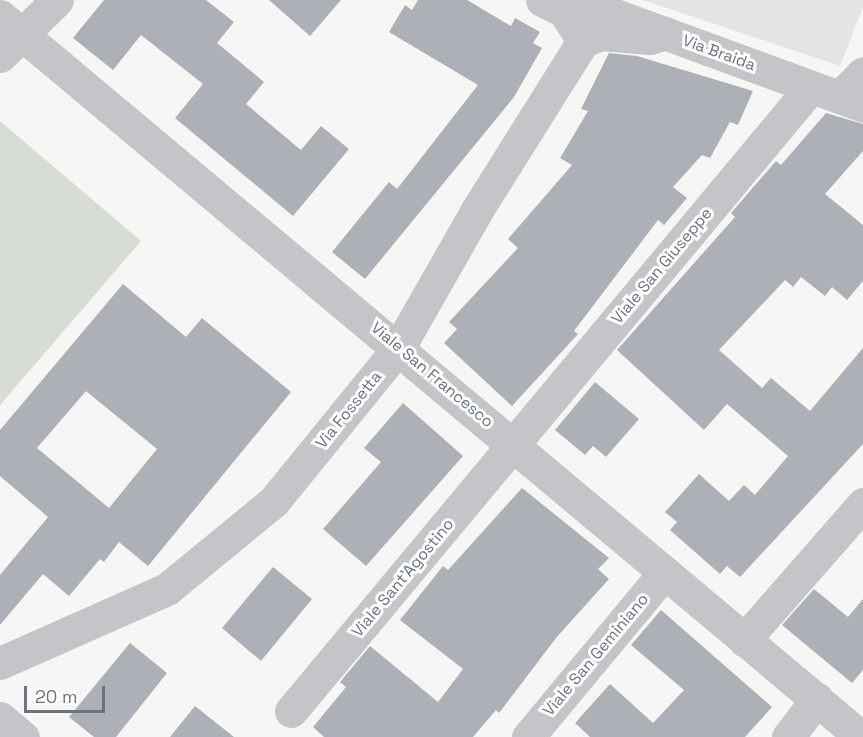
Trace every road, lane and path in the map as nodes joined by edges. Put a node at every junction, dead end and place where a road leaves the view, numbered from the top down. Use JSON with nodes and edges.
{"nodes":[{"id":1,"x":57,"y":0,"type":"edge"},
{"id":2,"x":542,"y":0,"type":"edge"},
{"id":3,"x":574,"y":0,"type":"edge"},
{"id":4,"x":665,"y":33,"type":"junction"},
{"id":5,"x":7,"y":35,"type":"edge"},
{"id":6,"x":584,"y":41,"type":"junction"},
{"id":7,"x":863,"y":73,"type":"edge"},
{"id":8,"x":838,"y":97,"type":"edge"},
{"id":9,"x":399,"y":347,"type":"junction"},
{"id":10,"x":514,"y":444,"type":"junction"},
{"id":11,"x":863,"y":504,"type":"edge"},
{"id":12,"x":664,"y":573,"type":"junction"},
{"id":13,"x":744,"y":640,"type":"junction"},
{"id":14,"x":0,"y":663,"type":"edge"},
{"id":15,"x":818,"y":699,"type":"junction"},
{"id":16,"x":291,"y":711,"type":"dead end"},
{"id":17,"x":0,"y":718,"type":"edge"},
{"id":18,"x":23,"y":737,"type":"edge"},
{"id":19,"x":528,"y":737,"type":"edge"},
{"id":20,"x":788,"y":737,"type":"edge"},
{"id":21,"x":861,"y":737,"type":"edge"}],
"edges":[{"from":1,"to":5,"type":"street"},
{"from":2,"to":6,"type":"street"},
{"from":3,"to":4,"type":"street","name":"Via Braida"},
{"from":4,"to":6,"type":"street"},
{"from":4,"to":8,"type":"street","name":"Via Braida"},
{"from":5,"to":9,"type":"street","name":"Viale San Francesco"},
{"from":6,"to":9,"type":"street","name":"Via Fossetta"},
{"from":7,"to":8,"type":"street","name":"Viale San Giuseppe"},
{"from":8,"to":10,"type":"street","name":"Viale San Giuseppe"},
{"from":9,"to":10,"type":"street","name":"Viale San Francesco"},
{"from":9,"to":14,"type":"street","name":"Via Fossetta"},
{"from":10,"to":12,"type":"street","name":"Viale San Francesco"},
{"from":10,"to":16,"type":"street","name":"Viale Sant'Agostino"},
{"from":11,"to":13,"type":"street"},
{"from":12,"to":13,"type":"street","name":"Viale San Francesco"},
{"from":12,"to":19,"type":"street","name":"Viale San Geminiano"},
{"from":13,"to":15,"type":"street","name":"Viale San Francesco"},
{"from":15,"to":20,"type":"street"},
{"from":15,"to":21,"type":"street","name":"Viale San Francesco"},
{"from":17,"to":18,"type":"street"}]}
